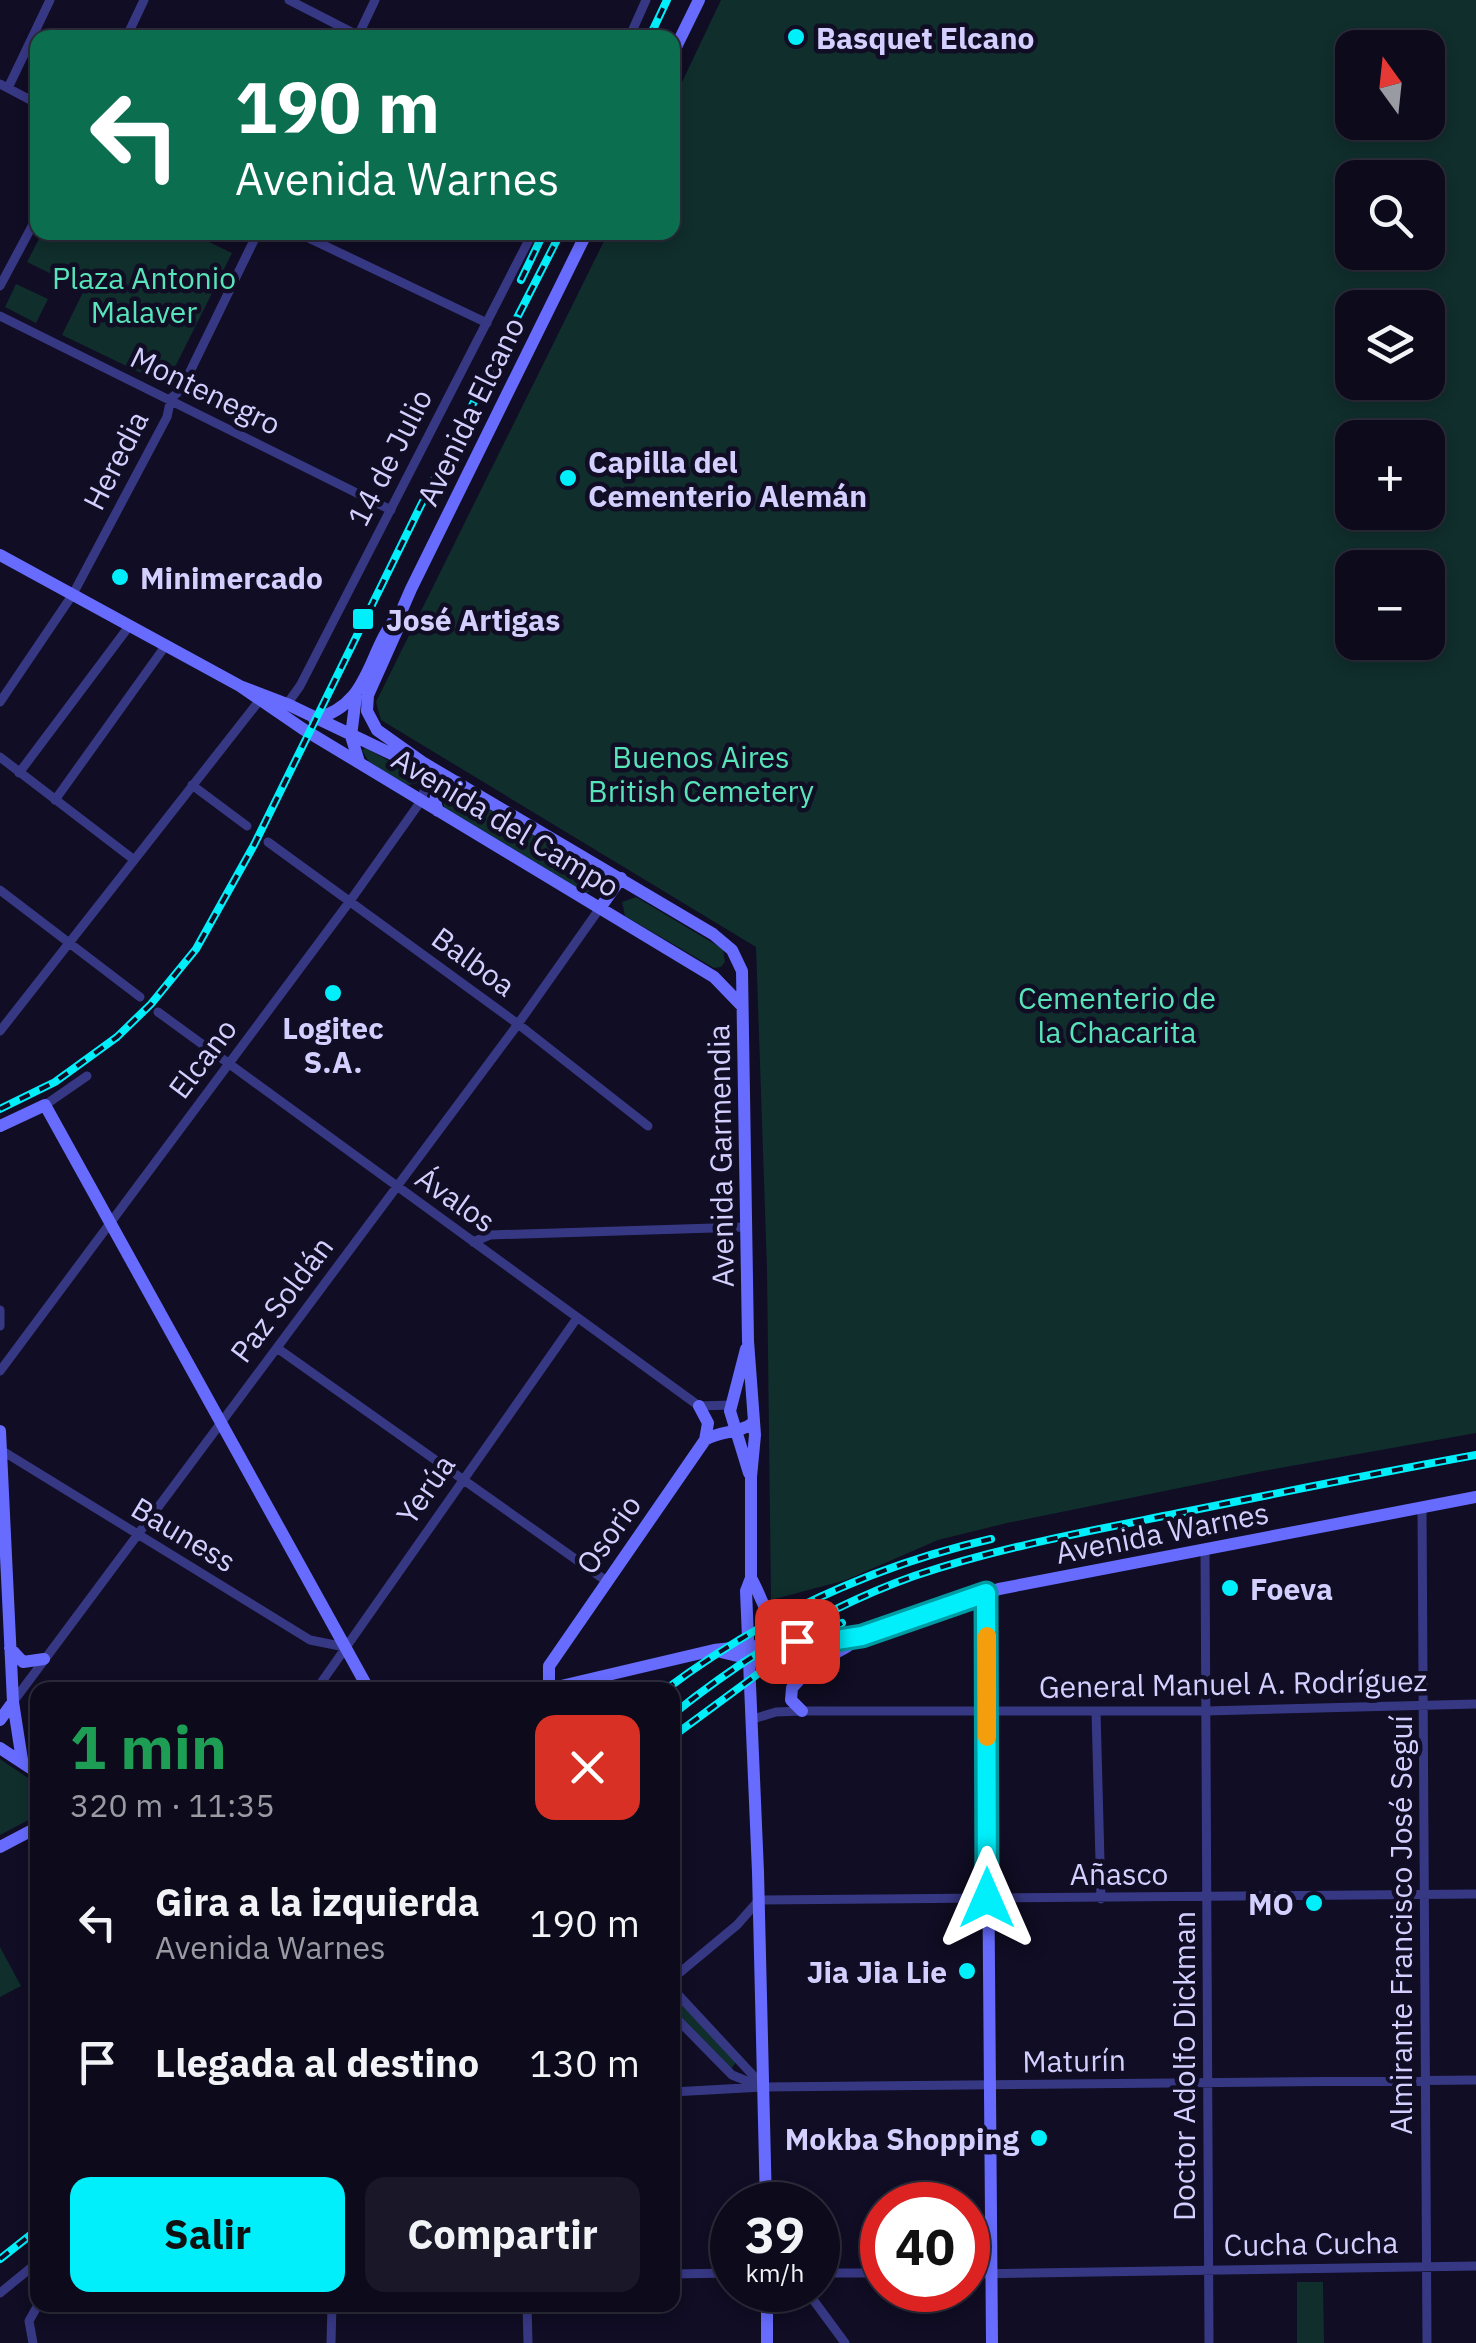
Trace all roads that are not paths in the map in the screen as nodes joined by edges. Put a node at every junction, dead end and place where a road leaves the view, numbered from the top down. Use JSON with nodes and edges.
{"nodes":[{"id":1,"x":50,"y":0,"type":"edge"},
{"id":2,"x":144,"y":0,"type":"edge"},
{"id":3,"x":289,"y":0,"type":"edge"},
{"id":4,"x":375,"y":0,"type":"edge"},
{"id":5,"x":646,"y":0,"type":"edge"},
{"id":6,"x":699,"y":0,"type":"edge"},
{"id":7,"x":34,"y":30,"type":"edge"},
{"id":8,"x":130,"y":30,"type":"edge"},
{"id":9,"x":347,"y":30,"type":"edge"},
{"id":10,"x":363,"y":30,"type":"edge"},
{"id":11,"x":632,"y":30,"type":"edge"},
{"id":12,"x":30,"y":37,"type":"edge"},
{"id":13,"x":680,"y":39,"type":"edge"},
{"id":14,"x":4,"y":86,"type":"edge"},
{"id":15,"x":30,"y":100,"type":"edge"},
{"id":16,"x":30,"y":230,"type":"edge"},
{"id":17,"x":254,"y":240,"type":"edge"},
{"id":18,"x":313,"y":240,"type":"edge"},
{"id":19,"x":529,"y":240,"type":"edge"},
{"id":20,"x":583,"y":240,"type":"edge"},
{"id":21,"x":0,"y":286,"type":"edge"},
{"id":22,"x":0,"y":316,"type":"edge"},
{"id":23,"x":487,"y":322,"type":"junction"},
{"id":24,"x":171,"y":398,"type":"junction"},
{"id":25,"x":390,"y":510,"type":"junction"},
{"id":26,"x":0,"y":554,"type":"edge"},
{"id":27,"x":74,"y":594,"type":"junction"},
{"id":28,"x":130,"y":625,"type":"junction"},
{"id":29,"x":166,"y":645,"type":"junction"},
{"id":30,"x":240,"y":686,"type":"junction"},
{"id":31,"x":361,"y":698,"type":"junction"},
{"id":32,"x":259,"y":701,"type":"junction"},
{"id":33,"x":0,"y":702,"type":"edge"},
{"id":34,"x":287,"y":704,"type":"junction"},
{"id":35,"x":314,"y":719,"type":"junction"},
{"id":36,"x":351,"y":736,"type":"junction"},
{"id":37,"x":0,"y":758,"type":"edge"},
{"id":38,"x":359,"y":762,"type":"junction"},
{"id":39,"x":426,"y":765,"type":"junction"},
{"id":40,"x":19,"y":773,"type":"junction"},
{"id":41,"x":457,"y":782,"type":"junction"},
{"id":42,"x":192,"y":784,"type":"junction"},
{"id":43,"x":55,"y":800,"type":"junction"},
{"id":44,"x":420,"y":800,"type":"junction"},
{"id":45,"x":438,"y":810,"type":"junction"},
{"id":46,"x":247,"y":826,"type":"dead end"},
{"id":47,"x":268,"y":842,"type":"dead end"},
{"id":48,"x":133,"y":859,"type":"junction"},
{"id":49,"x":620,"y":878,"type":"junction"},
{"id":50,"x":0,"y":890,"type":"edge"},
{"id":51,"x":350,"y":902,"type":"junction"},
{"id":52,"x":600,"y":908,"type":"junction"},
{"id":53,"x":68,"y":944,"type":"junction"},
{"id":54,"x":742,"y":971,"type":"joint"},
{"id":55,"x":140,"y":996,"type":"dead end"},
{"id":56,"x":742,"y":1006,"type":"junction"},
{"id":57,"x":158,"y":1012,"type":"dead end"},
{"id":58,"x":518,"y":1024,"type":"junction"},
{"id":59,"x":0,"y":1031,"type":"edge"},
{"id":60,"x":230,"y":1064,"type":"junction"},
{"id":61,"x":87,"y":1076,"type":"dead end"},
{"id":62,"x":45,"y":1106,"type":"junction"},
{"id":63,"x":0,"y":1126,"type":"edge"},
{"id":64,"x":648,"y":1126,"type":"dead end"},
{"id":65,"x":395,"y":1186,"type":"junction"},
{"id":66,"x":111,"y":1223,"type":"junction"},
{"id":67,"x":745,"y":1227,"type":"junction"},
{"id":68,"x":474,"y":1242,"type":"junction"},
{"id":69,"x":0,"y":1310,"type":"edge"},
{"id":70,"x":577,"y":1318,"type":"junction"},
{"id":71,"x":0,"y":1326,"type":"edge"},
{"id":72,"x":748,"y":1341,"type":"junction"},
{"id":73,"x":277,"y":1348,"type":"junction"},
{"id":74,"x":0,"y":1372,"type":"edge"},
{"id":75,"x":731,"y":1404,"type":"junction"},
{"id":76,"x":699,"y":1406,"type":"junction"},
{"id":77,"x":754,"y":1406,"type":"junction"},
{"id":78,"x":219,"y":1422,"type":"junction"},
{"id":79,"x":754,"y":1422,"type":"junction"},
{"id":80,"x":0,"y":1431,"type":"edge"},
{"id":81,"x":734,"y":1431,"type":"junction"},
{"id":82,"x":705,"y":1440,"type":"junction"},
{"id":83,"x":1,"y":1450,"type":"edge"},
{"id":84,"x":751,"y":1477,"type":"junction"},
{"id":85,"x":462,"y":1479,"type":"junction"},
{"id":86,"x":1476,"y":1497,"type":"edge"},
{"id":87,"x":1422,"y":1508,"type":"junction"},
{"id":88,"x":138,"y":1535,"type":"junction"},
{"id":89,"x":1205,"y":1549,"type":"junction"},
{"id":90,"x":752,"y":1578,"type":"junction"},
{"id":91,"x":606,"y":1580,"type":"junction"},
{"id":92,"x":986,"y":1593,"type":"junction"},
{"id":93,"x":748,"y":1623,"type":"junction"},
{"id":94,"x":862,"y":1636,"type":"junction"},
{"id":95,"x":811,"y":1644,"type":"junction"},
{"id":96,"x":10,"y":1648,"type":"junction"},
{"id":97,"x":345,"y":1648,"type":"junction"},
{"id":98,"x":714,"y":1650,"type":"junction"},
{"id":99,"x":749,"y":1652,"type":"junction"},
{"id":100,"x":44,"y":1660,"type":"junction"},
{"id":101,"x":817,"y":1660,"type":"junction"},
{"id":102,"x":322,"y":1682,"type":"edge"},
{"id":103,"x":365,"y":1682,"type":"edge"},
{"id":104,"x":547,"y":1682,"type":"edge"},
{"id":105,"x":576,"y":1682,"type":"edge"},
{"id":106,"x":13,"y":1702,"type":"junction"},
{"id":107,"x":1476,"y":1704,"type":"edge"},
{"id":108,"x":1424,"y":1705,"type":"junction"},
{"id":109,"x":987,"y":1710,"type":"junction"},
{"id":110,"x":802,"y":1711,"type":"junction"},
{"id":111,"x":1096,"y":1711,"type":"junction"},
{"id":112,"x":1206,"y":1711,"type":"junction"},
{"id":113,"x":753,"y":1719,"type":"junction"},
{"id":114,"x":0,"y":1720,"type":"edge"},
{"id":115,"x":0,"y":1748,"type":"edge"},
{"id":116,"x":22,"y":1760,"type":"junction"},
{"id":117,"x":30,"y":1766,"type":"edge"},
{"id":118,"x":30,"y":1830,"type":"edge"},
{"id":119,"x":0,"y":1847,"type":"edge"},
{"id":120,"x":1423,"y":1894,"type":"junction"},
{"id":121,"x":1476,"y":1894,"type":"edge"},
{"id":122,"x":1208,"y":1897,"type":"junction"},
{"id":123,"x":987,"y":1898,"type":"junction"},
{"id":124,"x":1101,"y":1899,"type":"junction"},
{"id":125,"x":759,"y":1900,"type":"junction"},
{"id":126,"x":680,"y":1973,"type":"edge"},
{"id":127,"x":680,"y":1997,"type":"edge"},
{"id":128,"x":680,"y":2022,"type":"edge"},
{"id":129,"x":1476,"y":2080,"type":"edge"},
{"id":130,"x":1426,"y":2081,"type":"junction"},
{"id":131,"x":1208,"y":2084,"type":"junction"},
{"id":132,"x":988,"y":2086,"type":"junction"},
{"id":133,"x":763,"y":2087,"type":"junction"},
{"id":134,"x":680,"y":2092,"type":"edge"},
{"id":135,"x":765,"y":2182,"type":"edge"},
{"id":136,"x":989,"y":2182,"type":"edge"},
{"id":137,"x":1426,"y":2266,"type":"junction"},
{"id":138,"x":1476,"y":2266,"type":"edge"},
{"id":139,"x":30,"y":2269,"type":"edge"},
{"id":140,"x":1208,"y":2270,"type":"junction"},
{"id":141,"x":710,"y":2273,"type":"edge"},
{"id":142,"x":680,"y":2274,"type":"edge"},
{"id":143,"x":990,"y":2274,"type":"joint"},
{"id":144,"x":0,"y":2293,"type":"edge"},
{"id":145,"x":32,"y":2312,"type":"edge"},
{"id":146,"x":332,"y":2312,"type":"edge"},
{"id":147,"x":528,"y":2312,"type":"edge"},
{"id":148,"x":767,"y":2312,"type":"edge"},
{"id":149,"x":822,"y":2312,"type":"edge"},
{"id":150,"x":32,"y":2343,"type":"edge"},
{"id":151,"x":331,"y":2343,"type":"edge"},
{"id":152,"x":528,"y":2343,"type":"edge"},
{"id":153,"x":767,"y":2343,"type":"edge"},
{"id":154,"x":844,"y":2343,"type":"edge"},
{"id":155,"x":992,"y":2343,"type":"edge"},
{"id":156,"x":1209,"y":2343,"type":"edge"},
{"id":157,"x":1428,"y":2343,"type":"edge"}],
"edges":[{"from":1,"to":7,"type":"street"},
{"from":2,"to":8,"type":"street"},
{"from":3,"to":9,"type":"street"},
{"from":4,"to":10,"type":"street"},
{"from":5,"to":11,"type":"street"},
{"from":6,"to":13,"type":"main road"},
{"from":12,"to":14,"type":"street"},
{"from":14,"to":15,"type":"street"},
{"from":16,"to":21,"type":"street"},
{"from":17,"to":24,"type":"street","name":"Heredia"},
{"from":18,"to":23,"type":"street"},
{"from":19,"to":23,"type":"street","name":"14 de Julio"},
{"from":20,"to":31,"type":"main road","name":"Avenida Elcano"},
{"from":22,"to":24,"type":"street","name":"Montenegro"},
{"from":23,"to":25,"type":"street","name":"14 de Julio"},
{"from":24,"to":25,"type":"street","name":"Montenegro"},
{"from":24,"to":27,"type":"street","name":"Heredia"},
{"from":25,"to":34,"type":"street","name":"14 de Julio"},
{"from":26,"to":27,"type":"main road","name":"Avenida del Campo"},
{"from":27,"to":28,"type":"main road","name":"Avenida del Campo"},
{"from":27,"to":33,"type":"street","name":"Heredia"},
{"from":28,"to":29,"type":"main road","name":"Avenida del Campo"},
{"from":28,"to":40,"type":"street"},
{"from":29,"to":30,"type":"main road","name":"Avenida del Campo"},
{"from":29,"to":43,"type":"street"},
{"from":30,"to":32,"type":"main road","name":"Avenida del Campo"},
{"from":30,"to":34,"type":"main road","name":"Avenida del Campo"},
{"from":31,"to":35,"type":"main road"},
{"from":31,"to":36,"type":"main road","name":"Avenida Elcano"},
{"from":31,"to":39,"type":"main road","name":"Avenida del Campo"},
{"from":32,"to":38,"type":"main road","name":"Avenida del Campo"},
{"from":32,"to":42,"type":"street"},
{"from":34,"to":35,"type":"main road","name":"Avenida del Campo"},
{"from":35,"to":36,"type":"main road","name":"Avenida del Campo"},
{"from":36,"to":38,"type":"main road"},
{"from":36,"to":39,"type":"main road","name":"Avenida del Campo"},
{"from":37,"to":40,"type":"street"},
{"from":38,"to":44,"type":"main road","name":"Avenida del Campo"},
{"from":39,"to":41,"type":"main road","name":"Avenida del Campo"},
{"from":39,"to":44,"type":"street","name":"Elcano"},
{"from":40,"to":43,"type":"street"},
{"from":41,"to":45,"type":"main road"},
{"from":41,"to":49,"type":"main road","name":"Avenida del Campo"},
{"from":42,"to":46,"type":"street"},
{"from":42,"to":48,"type":"street"},
{"from":43,"to":48,"type":"street"},
{"from":44,"to":45,"type":"main road","name":"Avenida del Campo"},
{"from":44,"to":51,"type":"street","name":"Elcano"},
{"from":45,"to":52,"type":"main road","name":"Avenida del Campo"},
{"from":47,"to":51,"type":"street","name":"Balboa"},
{"from":48,"to":53,"type":"street"},
{"from":49,"to":52,"type":"main road"},
{"from":49,"to":54,"type":"main road","name":"Avenida del Campo"},
{"from":50,"to":53,"type":"street"},
{"from":51,"to":58,"type":"street","name":"Balboa"},
{"from":51,"to":60,"type":"street","name":"Elcano"},
{"from":52,"to":56,"type":"main road","name":"Avenida del Campo"},
{"from":52,"to":58,"type":"street","name":"Paz Soldán"},
{"from":53,"to":55,"type":"street"},
{"from":53,"to":59,"type":"street"},
{"from":54,"to":56,"type":"main road","name":"Avenida Garmendia"},
{"from":56,"to":67,"type":"main road","name":"Avenida Garmendia"},
{"from":57,"to":60,"type":"street","name":"Ávalos"},
{"from":58,"to":64,"type":"street","name":"Balboa"},
{"from":58,"to":65,"type":"street","name":"Paz Soldán"},
{"from":60,"to":65,"type":"street","name":"Ávalos"},
{"from":60,"to":66,"type":"street","name":"Elcano"},
{"from":61,"to":62,"type":"street"},
{"from":62,"to":63,"type":"main road"},
{"from":62,"to":66,"type":"main road"},
{"from":65,"to":68,"type":"street","name":"Ávalos"},
{"from":65,"to":73,"type":"street","name":"Paz Soldán"},
{"from":66,"to":74,"type":"street","name":"Elcano"},
{"from":66,"to":78,"type":"main road"},
{"from":67,"to":68,"type":"street"},
{"from":67,"to":72,"type":"main road","name":"Avenida Garmendia"},
{"from":68,"to":70,"type":"street","name":"Ávalos"},
{"from":69,"to":71,"type":"street"},
{"from":70,"to":76,"type":"street","name":"Ávalos"},
{"from":70,"to":85,"type":"street","name":"Yerúa"},
{"from":72,"to":75,"type":"main road","name":"Avenida Garmendia"},
{"from":72,"to":77,"type":"main road","name":"Avenida Garmendia"},
{"from":73,"to":78,"type":"street","name":"Paz Soldán"},
{"from":73,"to":85,"type":"street"},
{"from":75,"to":76,"type":"street"},
{"from":75,"to":77,"type":"main road"},
{"from":75,"to":81,"type":"main road","name":"Avenida Garmendia"},
{"from":76,"to":82,"type":"main road"},
{"from":77,"to":79,"type":"main road","name":"Avenida Garmendia"},
{"from":78,"to":88,"type":"street","name":"Paz Soldán"},
{"from":78,"to":97,"type":"main road"},
{"from":79,"to":81,"type":"main road"},
{"from":79,"to":84,"type":"main road","name":"Avenida Garmendia"},
{"from":80,"to":83,"type":"main road"},
{"from":81,"to":82,"type":"main road"},
{"from":81,"to":84,"type":"main road","name":"Avenida Garmendia"},
{"from":82,"to":91,"type":"main road","name":"Osorio"},
{"from":83,"to":88,"type":"street","name":"Bauness"},
{"from":83,"to":96,"type":"main road"},
{"from":84,"to":90,"type":"main road","name":"Avenida Garmendia"},
{"from":85,"to":91,"type":"street"},
{"from":85,"to":97,"type":"street","name":"Yerúa"},
{"from":86,"to":87,"type":"main road","name":"Avenida Warnes"},
{"from":87,"to":89,"type":"main road","name":"Avenida Warnes"},
{"from":87,"to":108,"type":"street","name":"Almirante Francisco José Seguí"},
{"from":88,"to":97,"type":"street","name":"Bauness"},
{"from":88,"to":100,"type":"street","name":"Paz Soldán"},
{"from":89,"to":92,"type":"main road","name":"Avenida Warnes"},
{"from":89,"to":112,"type":"street","name":"Doctor Adolfo Dickman"},
{"from":90,"to":93,"type":"main road","name":"Avenida Garmendia"},
{"from":90,"to":95,"type":"main road"},
{"from":91,"to":104,"type":"main road","name":"Osorio"},
{"from":92,"to":94,"type":"main road","name":"Avenida Warnes"},
{"from":92,"to":109,"type":"main road"},
{"from":93,"to":98,"type":"main road"},
{"from":93,"to":99,"type":"main road","name":"Avenida Garmendia"},
{"from":94,"to":95,"type":"main road","name":"Avenida Warnes"},
{"from":94,"to":101,"type":"main road","name":"Avenida Warnes"},
{"from":95,"to":99,"type":"main road","name":"Avenida Warnes"},
{"from":96,"to":100,"type":"main road"},
{"from":96,"to":106,"type":"main road"},
{"from":97,"to":102,"type":"street","name":"Yerúa"},
{"from":97,"to":103,"type":"main road"},
{"from":98,"to":99,"type":"main road","name":"Avenida Warnes"},
{"from":98,"to":105,"type":"main road","name":"Avenida Warnes"},
{"from":99,"to":101,"type":"main road","name":"Avenida Warnes"},
{"from":99,"to":113,"type":"main road","name":"Avenida Garmendia"},
{"from":100,"to":106,"type":"street","name":"Paz Soldán"},
{"from":101,"to":110,"type":"main road"},
{"from":106,"to":114,"type":"main road","name":"Paz Soldán"},
{"from":106,"to":116,"type":"main road"},
{"from":107,"to":108,"type":"street","name":"General Manuel A. Rodríguez"},
{"from":108,"to":112,"type":"street","name":"General Manuel A. Rodríguez"},
{"from":108,"to":120,"type":"street","name":"Almirante Francisco José Seguí"},
{"from":109,"to":110,"type":"street","name":"General Manuel A. Rodríguez"},
{"from":109,"to":111,"type":"street","name":"General Manuel A. Rodríguez"},
{"from":109,"to":123,"type":"main road"},
{"from":110,"to":113,"type":"street","name":"General Manuel A. Rodríguez"},
{"from":111,"to":112,"type":"street","name":"General Manuel A. Rodríguez"},
{"from":111,"to":124,"type":"street"},
{"from":112,"to":122,"type":"street","name":"Doctor Adolfo Dickman"},
{"from":113,"to":125,"type":"main road","name":"Avenida Garmendia"},
{"from":115,"to":116,"type":"main road"},
{"from":116,"to":117,"type":"main road"},
{"from":118,"to":119,"type":"main road"},
{"from":120,"to":121,"type":"street","name":"Añasco"},
{"from":120,"to":122,"type":"street","name":"Añasco"},
{"from":120,"to":130,"type":"street","name":"Almirante Francisco José Seguí"},
{"from":122,"to":124,"type":"street","name":"Añasco"},
{"from":122,"to":131,"type":"street","name":"Doctor Adolfo Dickman"},
{"from":123,"to":124,"type":"street","name":"Añasco"},
{"from":123,"to":125,"type":"street","name":"Añasco"},
{"from":123,"to":132,"type":"main road"},
{"from":125,"to":126,"type":"street"},
{"from":125,"to":133,"type":"main road","name":"Avenida Garmendia"},
{"from":127,"to":133,"type":"street"},
{"from":128,"to":133,"type":"street"},
{"from":129,"to":130,"type":"street","name":"Maturín"},
{"from":130,"to":131,"type":"street","name":"Maturín"},
{"from":130,"to":137,"type":"street","name":"Almirante Francisco José Seguí"},
{"from":131,"to":132,"type":"street","name":"Maturín"},
{"from":131,"to":140,"type":"street","name":"Doctor Adolfo Dickman"},
{"from":132,"to":133,"type":"street","name":"Maturín"},
{"from":132,"to":136,"type":"main road"},
{"from":133,"to":134,"type":"street","name":"Maturín"},
{"from":133,"to":135,"type":"main road","name":"Avenida Garmendia"},
{"from":137,"to":138,"type":"street","name":"Cucha Cucha"},
{"from":137,"to":140,"type":"street","name":"Cucha Cucha"},
{"from":137,"to":157,"type":"street","name":"Almirante Francisco José Seguí"},
{"from":139,"to":144,"type":"street"},
{"from":140,"to":143,"type":"street","name":"Cucha Cucha"},
{"from":140,"to":156,"type":"street","name":"Doctor Adolfo Dickman"},
{"from":141,"to":142,"type":"street"},
{"from":143,"to":155,"type":"main road"},
{"from":145,"to":150,"type":"street"},
{"from":146,"to":151,"type":"street"},
{"from":147,"to":152,"type":"street"},
{"from":148,"to":153,"type":"main road"},
{"from":149,"to":154,"type":"street"}]}
